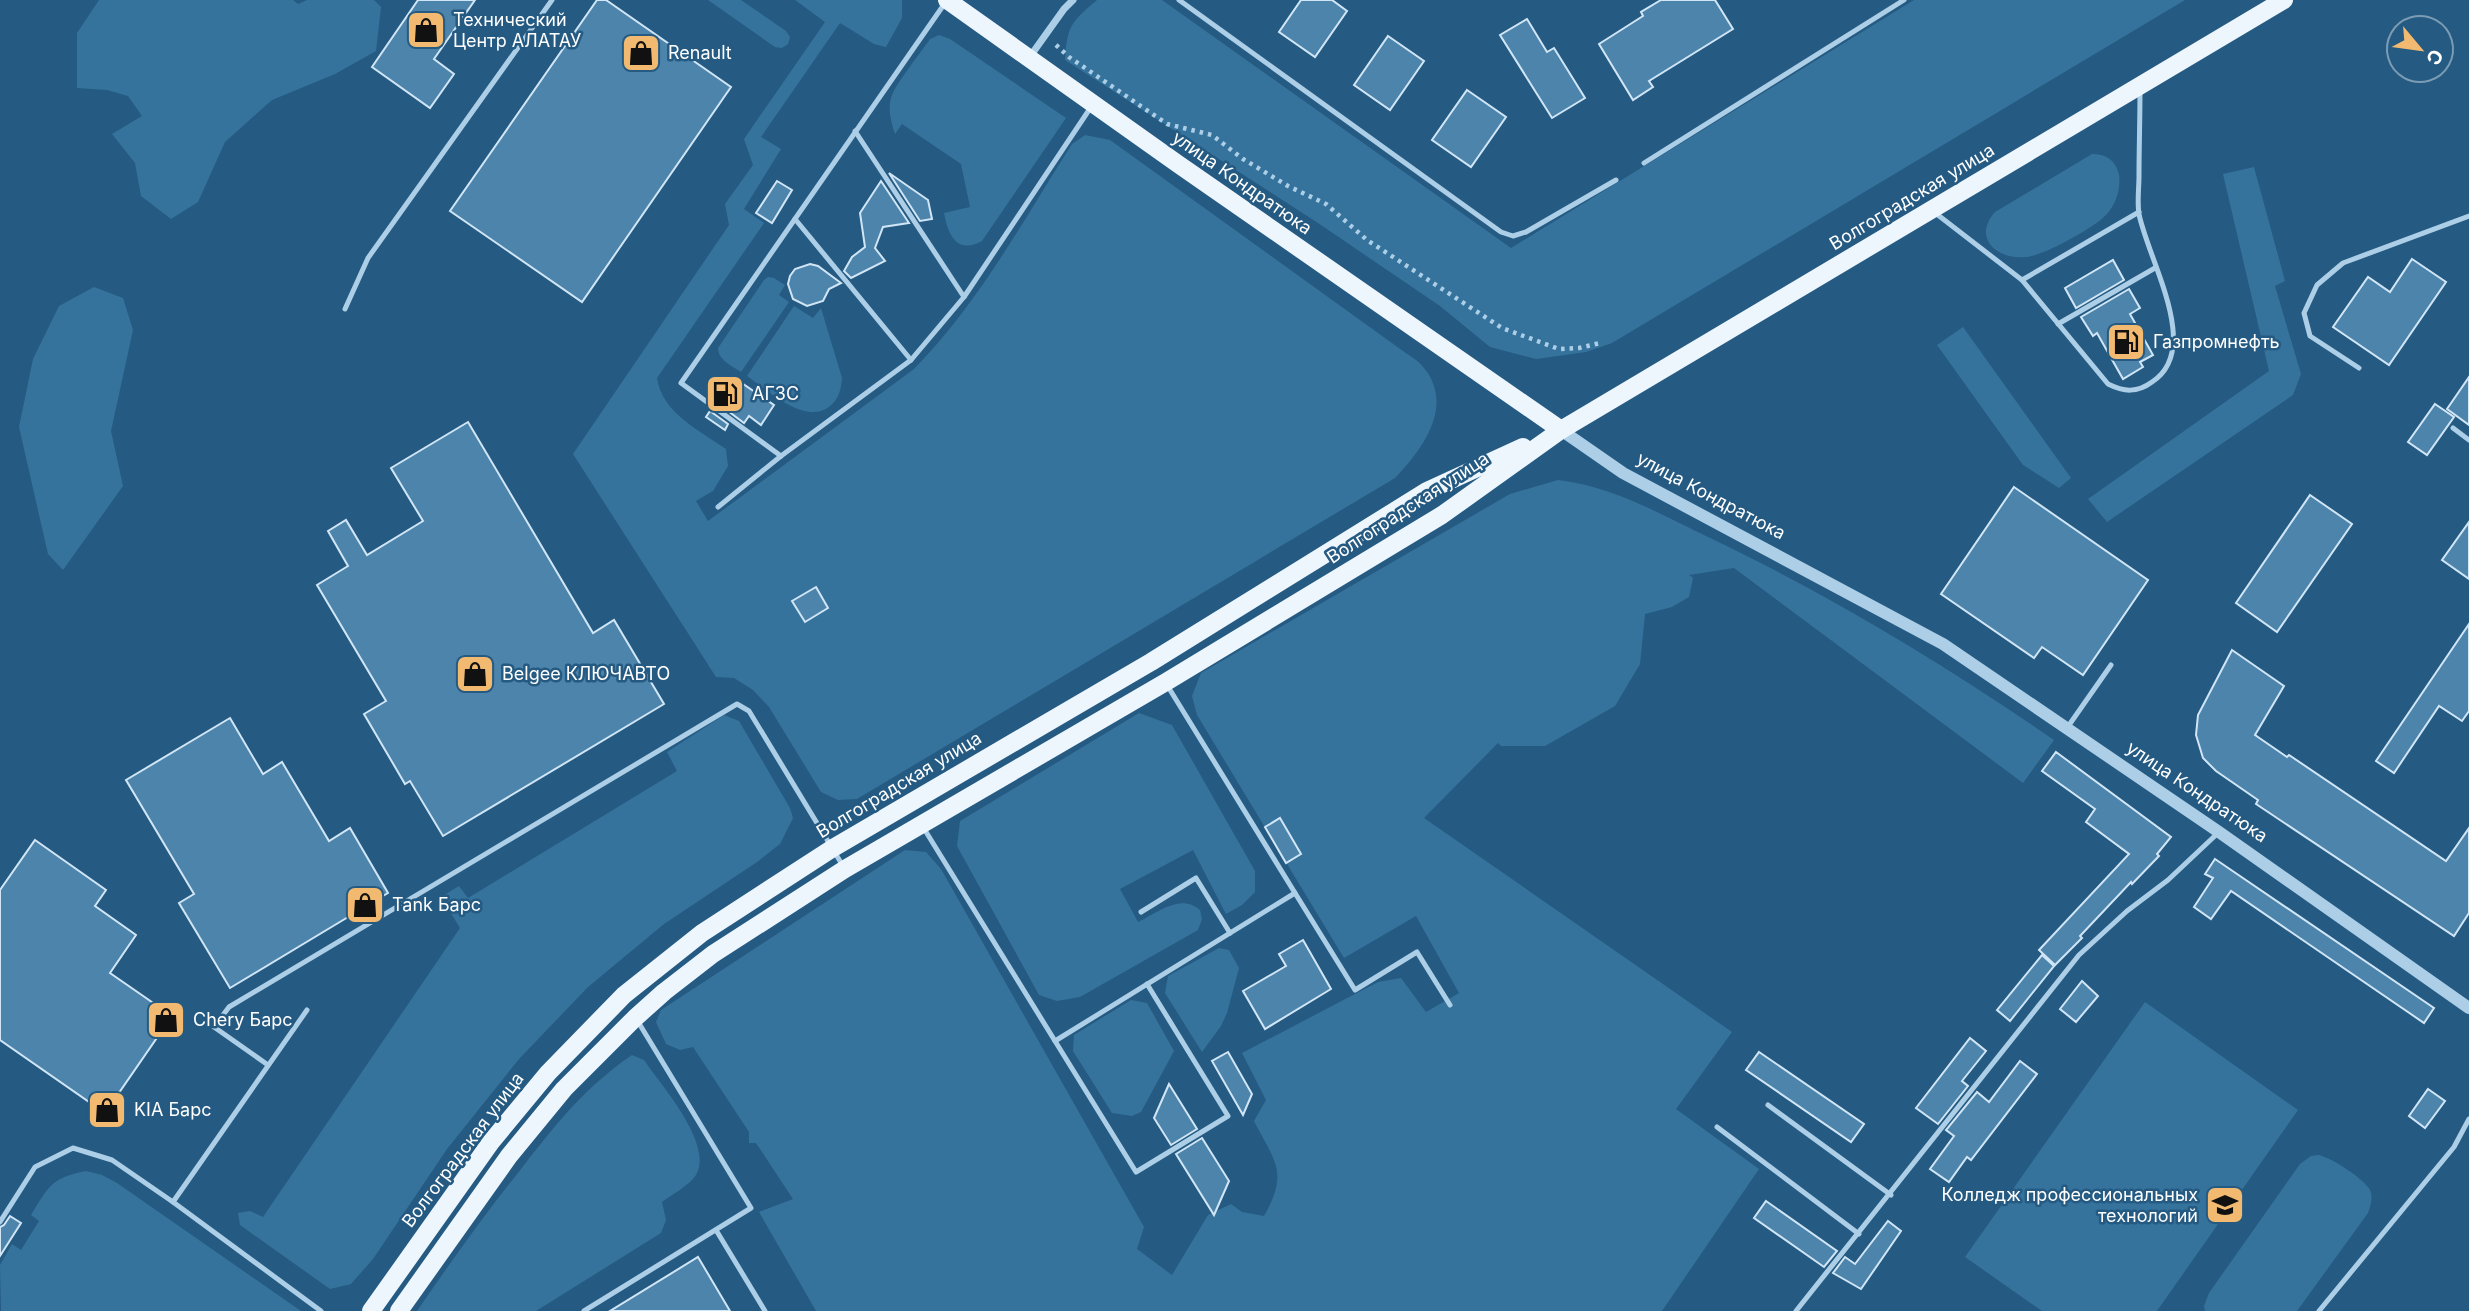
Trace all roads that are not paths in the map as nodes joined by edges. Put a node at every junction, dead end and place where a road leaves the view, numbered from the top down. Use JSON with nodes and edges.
{"nodes":[{"id":1,"x":552,"y":0,"type":"edge"},
{"id":2,"x":947,"y":0,"type":"edge"},
{"id":3,"x":1073,"y":0,"type":"edge"},
{"id":4,"x":1179,"y":0,"type":"edge"},
{"id":5,"x":1904,"y":0,"type":"edge"},
{"id":6,"x":2284,"y":0,"type":"edge"},
{"id":7,"x":1029,"y":58,"type":"junction"},
{"id":8,"x":2140,"y":86,"type":"junction"},
{"id":9,"x":1093,"y":105,"type":"junction"},
{"id":10,"x":855,"y":131,"type":"junction"},
{"id":11,"x":1644,"y":163,"type":"dead end"},
{"id":12,"x":1616,"y":180,"type":"dead end"},
{"id":13,"x":1932,"y":210,"type":"junction"},
{"id":14,"x":2139,"y":212,"type":"junction"},
{"id":15,"x":2469,"y":216,"type":"edge"},
{"id":16,"x":795,"y":219,"type":"junction"},
{"id":17,"x":2155,"y":268,"type":"junction"},
{"id":18,"x":2022,"y":280,"type":"junction"},
{"id":19,"x":964,"y":297,"type":"junction"},
{"id":20,"x":345,"y":309,"type":"dead end"},
{"id":21,"x":2058,"y":324,"type":"junction"},
{"id":22,"x":911,"y":360,"type":"junction"},
{"id":23,"x":2359,"y":368,"type":"dead end"},
{"id":24,"x":2453,"y":428,"type":"dead end"},
{"id":25,"x":1561,"y":430,"type":"junction"},
{"id":26,"x":2469,"y":440,"type":"edge"},
{"id":27,"x":781,"y":456,"type":"junction"},
{"id":28,"x":718,"y":507,"type":"dead end"},
{"id":29,"x":2110,"y":665,"type":"dead end"},
{"id":30,"x":1166,"y":682,"type":"junction"},
{"id":31,"x":2067,"y":728,"type":"junction"},
{"id":32,"x":922,"y":824,"type":"junction"},
{"id":33,"x":2219,"y":832,"type":"junction"},
{"id":34,"x":833,"y":848,"type":"junction"},
{"id":35,"x":845,"y":869,"type":"junction"},
{"id":36,"x":1295,"y":893,"type":"junction"},
{"id":37,"x":1141,"y":912,"type":"dead end"},
{"id":38,"x":1230,"y":933,"type":"junction"},
{"id":39,"x":1147,"y":984,"type":"junction"},
{"id":40,"x":1450,"y":1006,"type":"dead end"},
{"id":41,"x":2469,"y":1008,"type":"edge"},
{"id":42,"x":307,"y":1010,"type":"dead end"},
{"id":43,"x":635,"y":1018,"type":"junction"},
{"id":44,"x":1055,"y":1041,"type":"junction"},
{"id":45,"x":268,"y":1065,"type":"junction"},
{"id":46,"x":1768,"y":1105,"type":"dead end"},
{"id":47,"x":2469,"y":1119,"type":"edge"},
{"id":48,"x":1717,"y":1127,"type":"dead end"},
{"id":49,"x":1891,"y":1195,"type":"junction"},
{"id":50,"x":173,"y":1202,"type":"junction"},
{"id":51,"x":0,"y":1222,"type":"edge"},
{"id":52,"x":716,"y":1230,"type":"junction"},
{"id":53,"x":1859,"y":1234,"type":"junction"},
{"id":54,"x":321,"y":1311,"type":"edge"},
{"id":55,"x":371,"y":1311,"type":"edge"},
{"id":56,"x":399,"y":1311,"type":"edge"},
{"id":57,"x":584,"y":1311,"type":"edge"},
{"id":58,"x":765,"y":1311,"type":"edge"},
{"id":59,"x":1796,"y":1311,"type":"edge"},
{"id":60,"x":2319,"y":1311,"type":"edge"}],
"edges":[{"from":1,"to":20,"type":"lane"},
{"from":2,"to":7,"type":"main road","name":"улица Кондратюка"},
{"from":2,"to":10,"type":"lane"},
{"from":3,"to":7,"type":"street"},
{"from":4,"to":12,"type":"lane"},
{"from":5,"to":11,"type":"lane"},
{"from":6,"to":8,"type":"main road","name":"Волгоградская улица"},
{"from":7,"to":9,"type":"main road","name":"улица Кондратюка"},
{"from":8,"to":13,"type":"main road","name":"Волгоградская улица"},
{"from":8,"to":14,"type":"lane"},
{"from":9,"to":19,"type":"lane"},
{"from":9,"to":25,"type":"main road","name":"улица Кондратюка"},
{"from":10,"to":16,"type":"lane"},
{"from":10,"to":19,"type":"lane"},
{"from":13,"to":18,"type":"lane"},
{"from":13,"to":25,"type":"main road","name":"Волгоградская улица"},
{"from":14,"to":17,"type":"lane"},
{"from":14,"to":18,"type":"lane"},
{"from":15,"to":23,"type":"lane"},
{"from":16,"to":22,"type":"lane"},
{"from":16,"to":27,"type":"lane"},
{"from":17,"to":21,"type":"lane"},
{"from":17,"to":21,"type":"lane"},
{"from":18,"to":21,"type":"lane"},
{"from":19,"to":22,"type":"lane"},
{"from":22,"to":27,"type":"lane"},
{"from":24,"to":26,"type":"lane"},
{"from":25,"to":30,"type":"main road","name":"Волгоградская улица"},
{"from":25,"to":31,"type":"street","name":"улица Кондратюка"},
{"from":25,"to":34,"type":"main road","name":"Волгоградская улица"},
{"from":27,"to":28,"type":"lane"},
{"from":29,"to":31,"type":"lane"},
{"from":30,"to":32,"type":"main road","name":"Волгоградская улица"},
{"from":30,"to":36,"type":"lane"},
{"from":31,"to":33,"type":"street","name":"улица Кондратюка"},
{"from":32,"to":35,"type":"main road","name":"Волгоградская улица"},
{"from":32,"to":44,"type":"lane"},
{"from":33,"to":41,"type":"street","name":"улица Кондратюка"},
{"from":33,"to":49,"type":"lane"},
{"from":34,"to":35,"type":"lane"},
{"from":34,"to":45,"type":"lane"},
{"from":34,"to":55,"type":"main road","name":"Волгоградская улица"},
{"from":35,"to":43,"type":"main road","name":"Волгоградская улица"},
{"from":36,"to":38,"type":"lane"},
{"from":36,"to":40,"type":"lane"},
{"from":37,"to":38,"type":"lane"},
{"from":38,"to":39,"type":"lane"},
{"from":39,"to":44,"type":"lane"},
{"from":39,"to":44,"type":"lane"},
{"from":42,"to":45,"type":"lane"},
{"from":43,"to":52,"type":"lane"},
{"from":43,"to":56,"type":"main road","name":"Волгоградская улица"},
{"from":45,"to":50,"type":"lane"},
{"from":46,"to":49,"type":"lane"},
{"from":47,"to":60,"type":"lane"},
{"from":48,"to":53,"type":"lane"},
{"from":49,"to":53,"type":"lane"},
{"from":50,"to":51,"type":"lane"},
{"from":50,"to":54,"type":"lane"},
{"from":52,"to":57,"type":"lane"},
{"from":52,"to":58,"type":"lane"},
{"from":53,"to":59,"type":"lane"}]}
